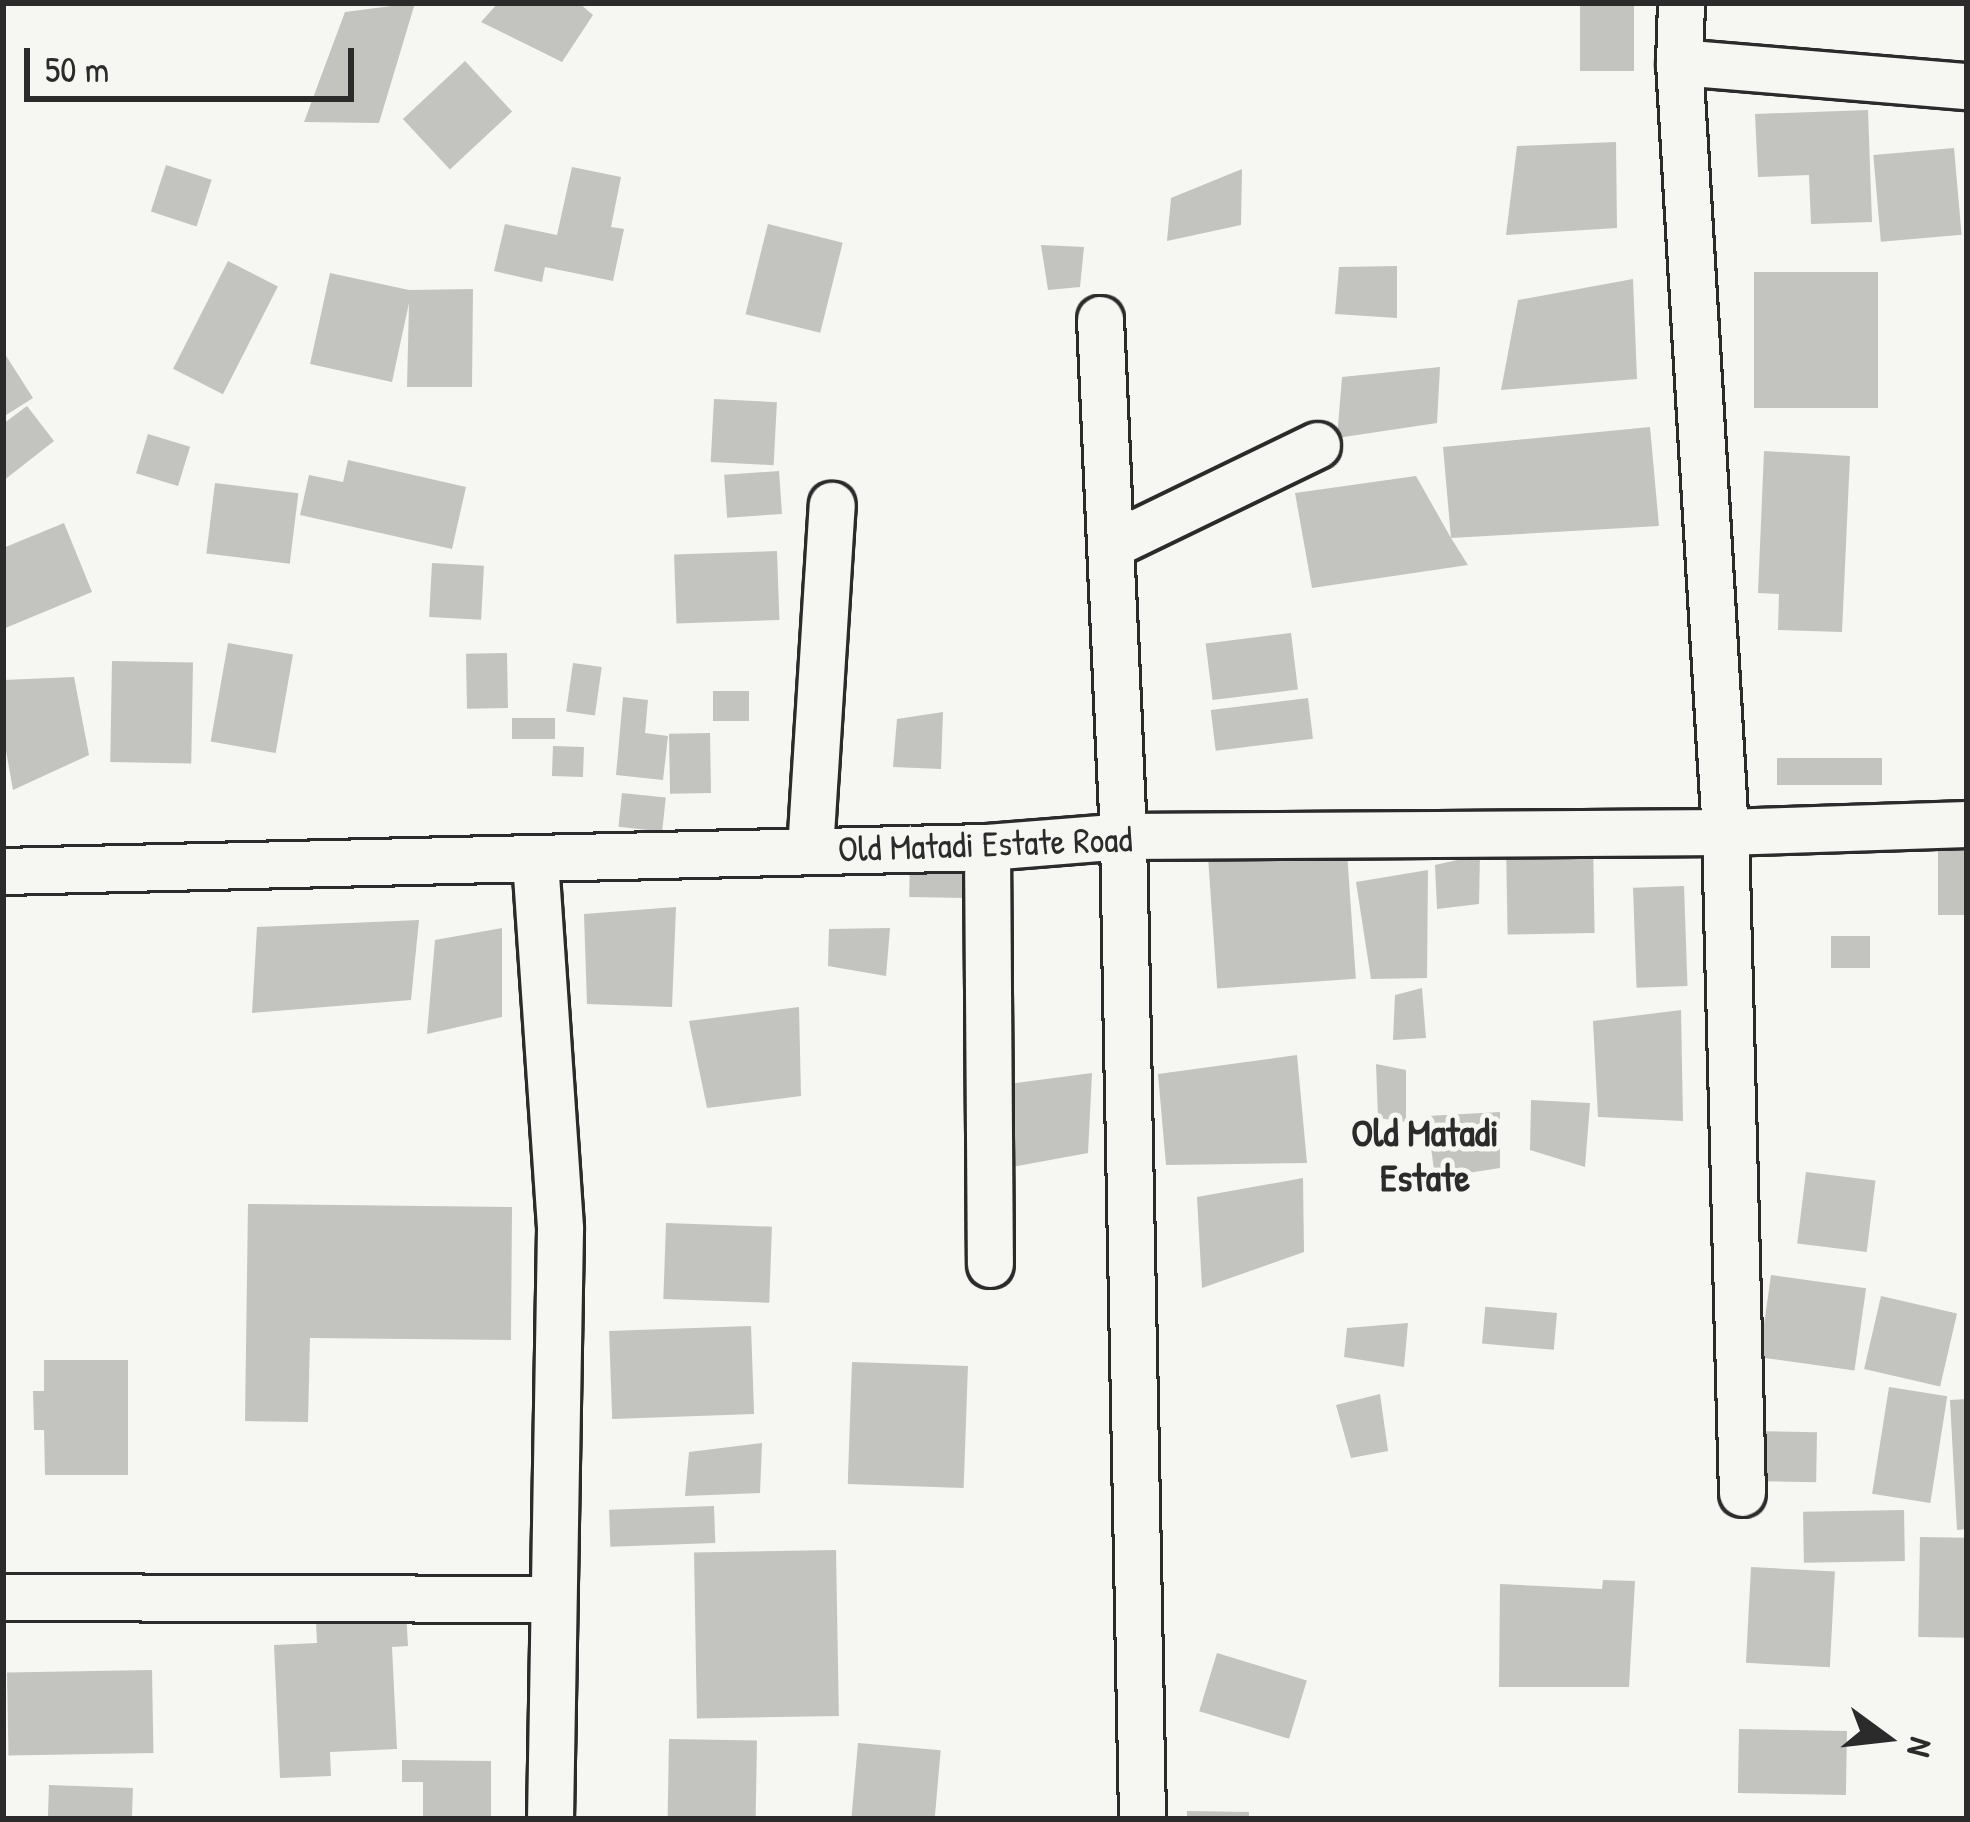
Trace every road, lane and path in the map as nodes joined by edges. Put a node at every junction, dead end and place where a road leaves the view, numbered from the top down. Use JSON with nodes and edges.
{"nodes":[{"id":1,"x":1681,"y":3,"type":"edge"},
{"id":2,"x":1679,"y":62,"type":"junction"},
{"id":3,"x":1967,"y":86,"type":"edge"},
{"id":4,"x":1100,"y":319,"type":"dead end"},
{"id":5,"x":1317,"y":445,"type":"dead end"},
{"id":6,"x":832,"y":505,"type":"dead end"},
{"id":7,"x":1112,"y":545,"type":"junction"},
{"id":8,"x":1967,"y":824,"type":"edge"},
{"id":9,"x":1725,"y":832,"type":"junction"},
{"id":10,"x":1123,"y":836,"type":"junction"},
{"id":11,"x":987,"y":847,"type":"junction"},
{"id":12,"x":810,"y":850,"type":"junction"},
{"id":13,"x":535,"y":860,"type":"junction"},
{"id":14,"x":3,"y":871,"type":"edge"},
{"id":15,"x":989,"y":1264,"type":"dead end"},
{"id":16,"x":1742,"y":1492,"type":"dead end"},
{"id":17,"x":3,"y":1597,"type":"edge"},
{"id":18,"x":553,"y":1599,"type":"junction"},
{"id":19,"x":550,"y":1819,"type":"edge"},
{"id":20,"x":1142,"y":1819,"type":"edge"}],
"edges":[{"from":1,"to":2,"type":"street"},
{"from":2,"to":3,"type":"street"},
{"from":2,"to":9,"type":"street"},
{"from":4,"to":7,"type":"street"},
{"from":5,"to":7,"type":"street"},
{"from":6,"to":12,"type":"street"},
{"from":7,"to":10,"type":"street"},
{"from":8,"to":9,"type":"street","name":"Old Matadi Estate Road"},
{"from":9,"to":10,"type":"street","name":"Old Matadi Estate Road"},
{"from":9,"to":16,"type":"street"},
{"from":10,"to":11,"type":"street","name":"Old Matadi Estate Road"},
{"from":10,"to":20,"type":"street"},
{"from":11,"to":12,"type":"street","name":"Old Matadi Estate Road"},
{"from":11,"to":15,"type":"street"},
{"from":12,"to":13,"type":"street","name":"Old Matadi Estate Road"},
{"from":13,"to":14,"type":"street","name":"Old Matadi Estate Road"},
{"from":13,"to":18,"type":"street"},
{"from":17,"to":18,"type":"street"},
{"from":18,"to":19,"type":"street"}]}
